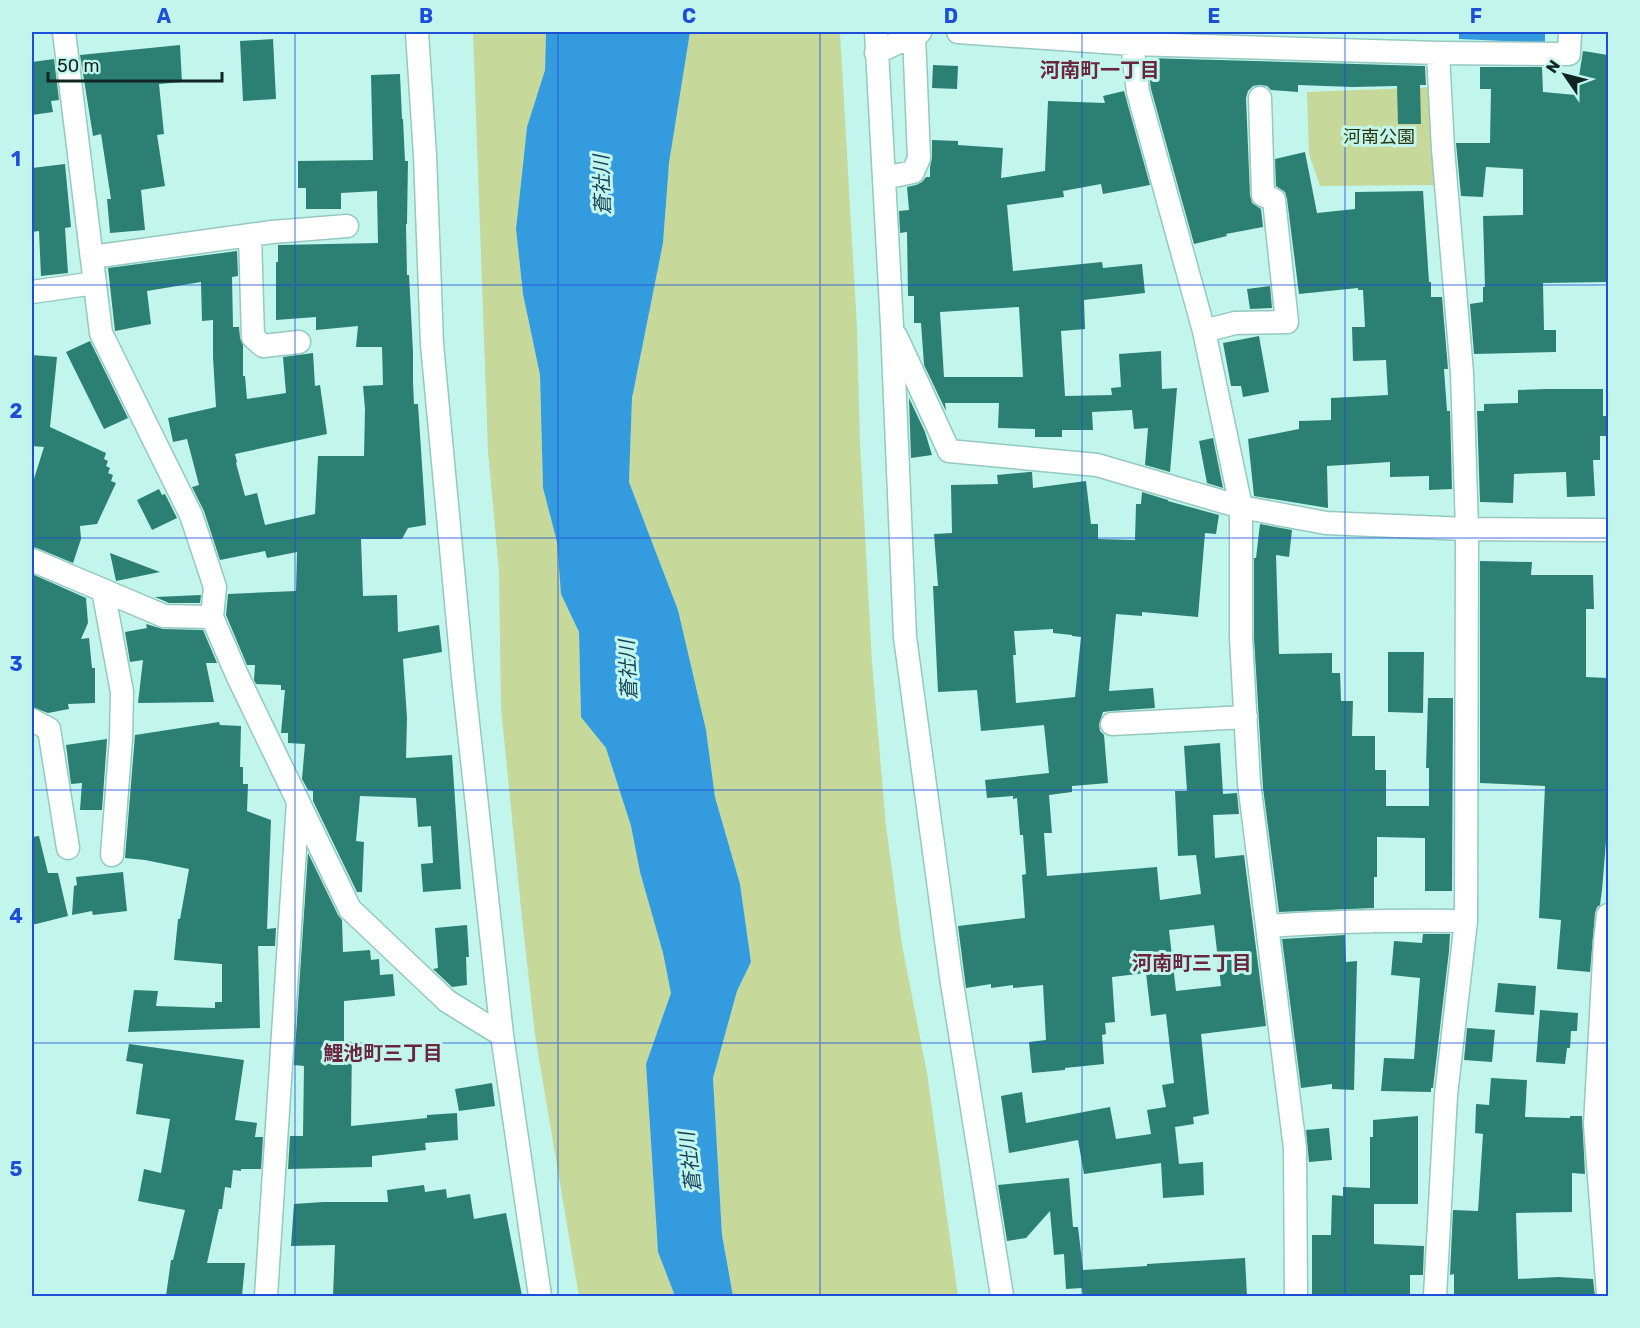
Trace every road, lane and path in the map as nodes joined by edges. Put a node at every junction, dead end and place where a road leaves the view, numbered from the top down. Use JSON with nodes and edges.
{"nodes":[{"id":1,"x":64,"y":32,"type":"edge"},
{"id":2,"x":417,"y":32,"type":"edge"},
{"id":3,"x":958,"y":32,"type":"edge"},
{"id":4,"x":1570,"y":32,"type":"edge"},
{"id":5,"x":917,"y":33,"type":"edge"},
{"id":6,"x":876,"y":42,"type":"edge"},
{"id":7,"x":1132,"y":44,"type":"junction"},
{"id":8,"x":1438,"y":53,"type":"junction"},
{"id":9,"x":1260,"y":98,"type":"dead end"},
{"id":10,"x":884,"y":178,"type":"junction"},
{"id":11,"x":347,"y":226,"type":"dead end"},
{"id":12,"x":250,"y":235,"type":"junction"},
{"id":13,"x":92,"y":257,"type":"junction"},
{"id":14,"x":95,"y":283,"type":"junction"},
{"id":15,"x":32,"y":292,"type":"edge"},
{"id":16,"x":892,"y":326,"type":"junction"},
{"id":17,"x":1204,"y":331,"type":"junction"},
{"id":18,"x":299,"y":342,"type":"dead end"},
{"id":19,"x":1241,"y":507,"type":"junction"},
{"id":20,"x":1467,"y":529,"type":"junction"},
{"id":21,"x":1608,"y":530,"type":"edge"},
{"id":22,"x":32,"y":560,"type":"edge"},
{"id":23,"x":103,"y":590,"type":"junction"},
{"id":24,"x":212,"y":617,"type":"junction"},
{"id":25,"x":1246,"y":717,"type":"junction"},
{"id":26,"x":32,"y":720,"type":"edge"},
{"id":27,"x":1112,"y":724,"type":"dead end"},
{"id":28,"x":298,"y":801,"type":"junction"},
{"id":29,"x":68,"y":848,"type":"dead end"},
{"id":30,"x":112,"y":855,"type":"dead end"},
{"id":31,"x":1608,"y":915,"type":"edge"},
{"id":32,"x":1466,"y":921,"type":"junction"},
{"id":33,"x":1267,"y":926,"type":"junction"},
{"id":34,"x":1607,"y":941,"type":"edge"},
{"id":35,"x":502,"y":1035,"type":"junction"},
{"id":36,"x":1608,"y":1294,"type":"edge"},
{"id":37,"x":266,"y":1296,"type":"edge"},
{"id":38,"x":540,"y":1296,"type":"edge"},
{"id":39,"x":1002,"y":1296,"type":"edge"},
{"id":40,"x":1296,"y":1296,"type":"edge"},
{"id":41,"x":1436,"y":1296,"type":"edge"}],
"edges":[{"from":1,"to":13,"type":"street"},
{"from":2,"to":35,"type":"street"},
{"from":3,"to":7,"type":"street"},
{"from":4,"to":8,"type":"street"},
{"from":5,"to":6,"type":"street"},
{"from":5,"to":10,"type":"street"},
{"from":6,"to":10,"type":"street"},
{"from":7,"to":8,"type":"street"},
{"from":7,"to":17,"type":"street"},
{"from":8,"to":20,"type":"street"},
{"from":9,"to":17,"type":"street"},
{"from":10,"to":16,"type":"street"},
{"from":11,"to":12,"type":"street"},
{"from":12,"to":13,"type":"street"},
{"from":12,"to":18,"type":"street"},
{"from":13,"to":14,"type":"street"},
{"from":14,"to":15,"type":"street"},
{"from":14,"to":24,"type":"street"},
{"from":16,"to":19,"type":"street"},
{"from":16,"to":39,"type":"street"},
{"from":17,"to":19,"type":"street"},
{"from":19,"to":20,"type":"street"},
{"from":19,"to":25,"type":"street"},
{"from":20,"to":21,"type":"street"},
{"from":20,"to":32,"type":"street"},
{"from":22,"to":23,"type":"street"},
{"from":23,"to":24,"type":"street"},
{"from":23,"to":30,"type":"street"},
{"from":24,"to":28,"type":"street"},
{"from":25,"to":27,"type":"street"},
{"from":25,"to":33,"type":"street"},
{"from":26,"to":29,"type":"street"},
{"from":28,"to":35,"type":"street"},
{"from":28,"to":37,"type":"street"},
{"from":31,"to":34,"type":"street"},
{"from":32,"to":33,"type":"street"},
{"from":32,"to":41,"type":"street"},
{"from":33,"to":40,"type":"street"},
{"from":34,"to":36,"type":"street"},
{"from":35,"to":38,"type":"street"}]}
